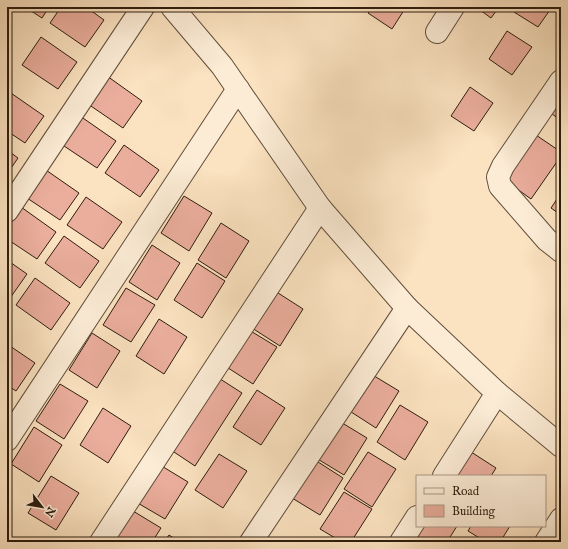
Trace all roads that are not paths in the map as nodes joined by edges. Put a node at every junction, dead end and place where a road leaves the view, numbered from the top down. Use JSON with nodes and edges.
{"nodes":[{"id":1,"x":143,"y":7,"type":"edge"},
{"id":2,"x":172,"y":7,"type":"edge"},
{"id":3,"x":454,"y":7,"type":"edge"},
{"id":4,"x":437,"y":32,"type":"dead end"},
{"id":5,"x":561,"y":81,"type":"edge"},
{"id":6,"x":238,"y":89,"type":"junction"},
{"id":7,"x":320,"y":208,"type":"junction"},
{"id":8,"x":7,"y":212,"type":"edge"},
{"id":9,"x":561,"y":251,"type":"edge"},
{"id":10,"x":407,"y":308,"type":"junction"},
{"id":11,"x":497,"y":393,"type":"junction"},
{"id":12,"x":7,"y":440,"type":"edge"},
{"id":13,"x":561,"y":446,"type":"edge"},
{"id":14,"x":445,"y":475,"type":"edge"},
{"id":15,"x":416,"y":519,"type":"edge"},
{"id":16,"x":561,"y":519,"type":"edge"},
{"id":17,"x":101,"y":542,"type":"edge"},
{"id":18,"x":251,"y":542,"type":"edge"},
{"id":19,"x":401,"y":542,"type":"edge"},
{"id":20,"x":546,"y":542,"type":"edge"}],
"edges":[{"from":1,"to":8,"type":"street"},
{"from":2,"to":6,"type":"street"},
{"from":3,"to":4,"type":"street"},
{"from":5,"to":9,"type":"street"},
{"from":6,"to":7,"type":"street"},
{"from":6,"to":12,"type":"street"},
{"from":7,"to":10,"type":"street"},
{"from":7,"to":17,"type":"street"},
{"from":10,"to":11,"type":"street"},
{"from":10,"to":18,"type":"street"},
{"from":11,"to":13,"type":"street"},
{"from":11,"to":14,"type":"street"},
{"from":15,"to":19,"type":"street"},
{"from":16,"to":20,"type":"street"}]}
